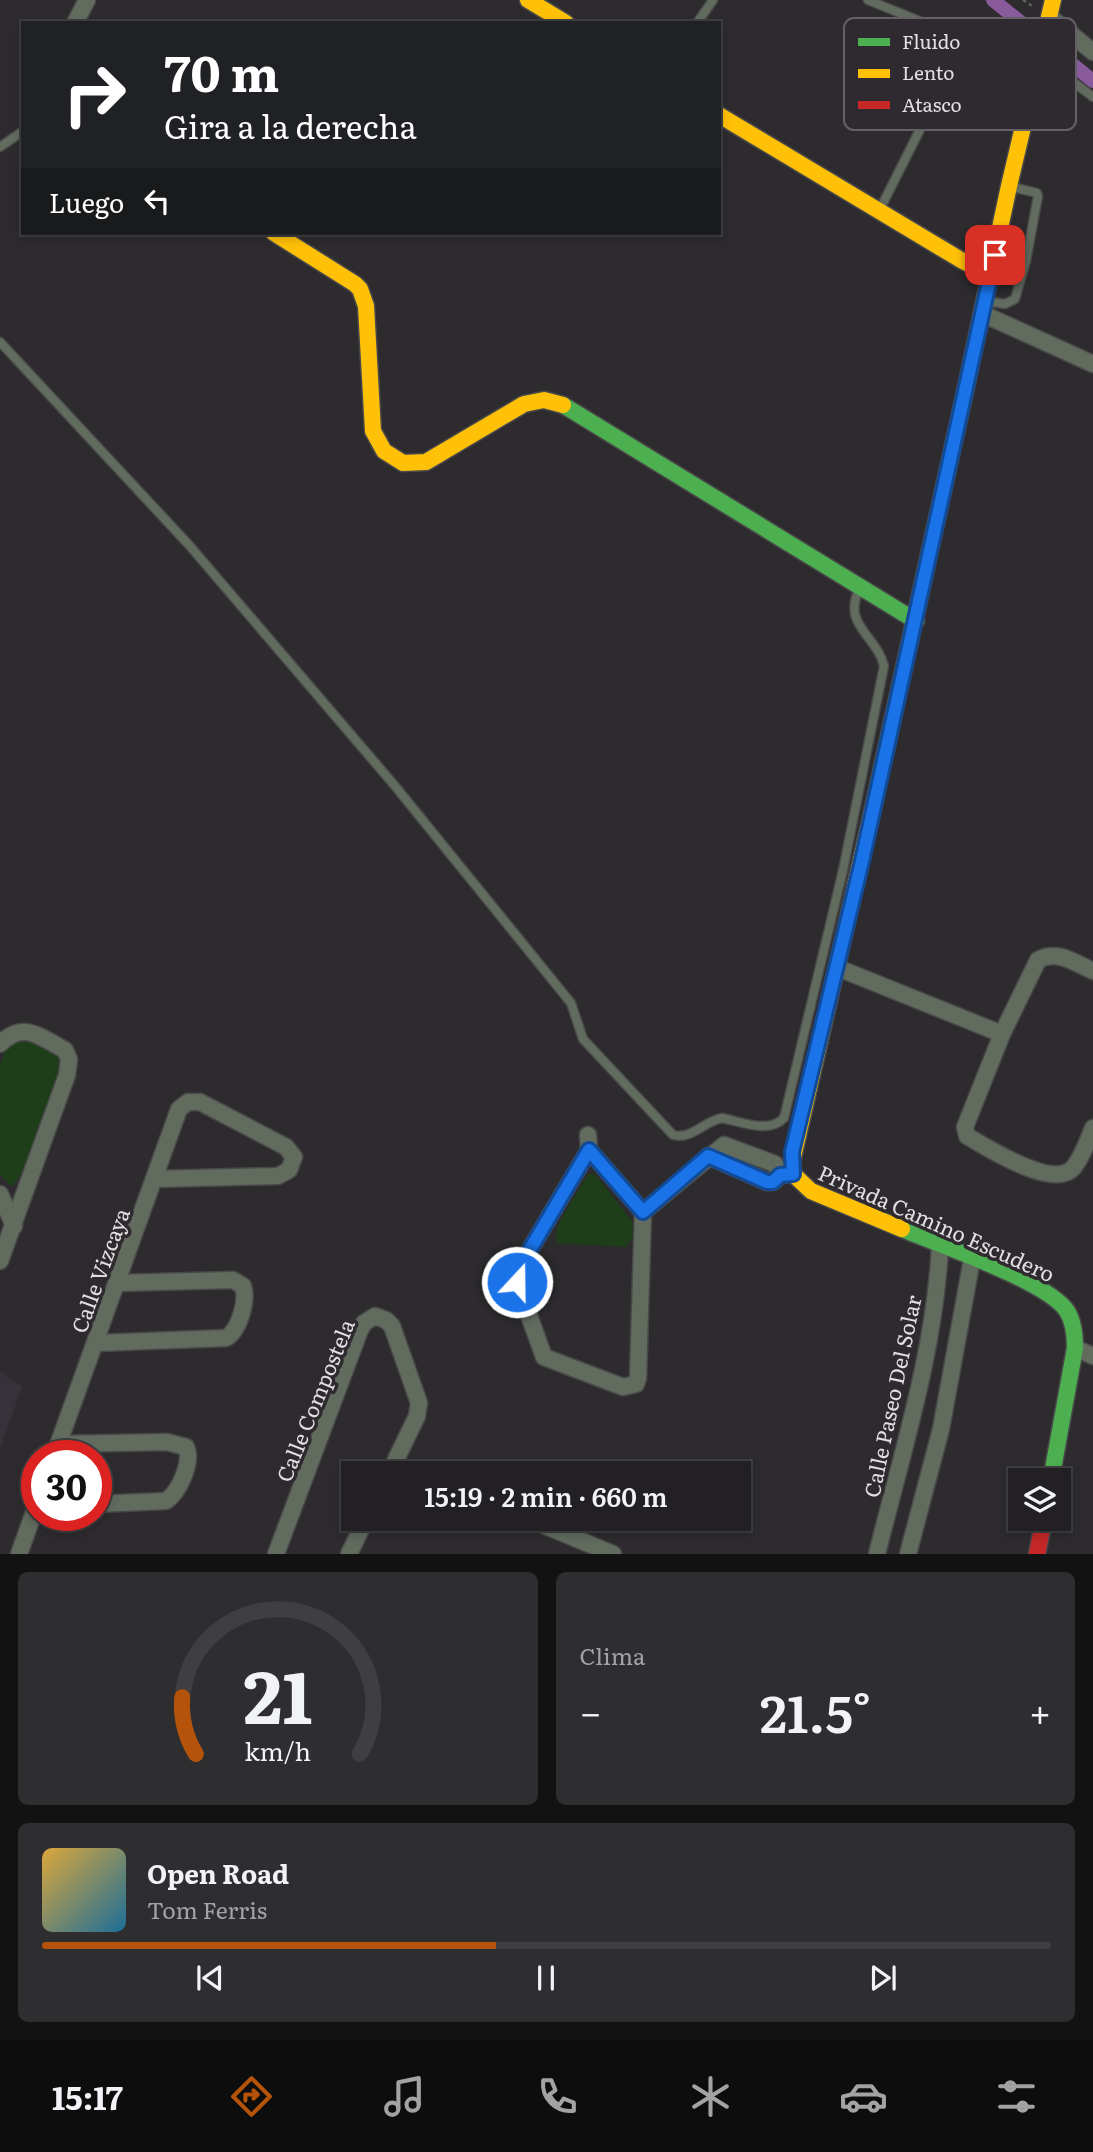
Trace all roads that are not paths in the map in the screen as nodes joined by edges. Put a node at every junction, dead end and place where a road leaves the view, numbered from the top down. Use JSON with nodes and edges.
{"nodes":[{"id":1,"x":87,"y":0,"type":"edge"},
{"id":2,"x":528,"y":0,"type":"edge"},
{"id":3,"x":713,"y":0,"type":"edge"},
{"id":4,"x":869,"y":0,"type":"edge"},
{"id":5,"x":1053,"y":0,"type":"edge"},
{"id":6,"x":912,"y":18,"type":"edge"},
{"id":7,"x":1049,"y":18,"type":"edge"},
{"id":8,"x":76,"y":21,"type":"edge"},
{"id":9,"x":563,"y":21,"type":"edge"},
{"id":10,"x":698,"y":21,"type":"edge"},
{"id":11,"x":1076,"y":40,"type":"edge"},
{"id":12,"x":1093,"y":52,"type":"edge"},
{"id":13,"x":1076,"y":82,"type":"edge"},
{"id":14,"x":1093,"y":97,"type":"edge"},
{"id":15,"x":721,"y":116,"type":"edge"},
{"id":16,"x":920,"y":130,"type":"edge"},
{"id":17,"x":1022,"y":130,"type":"edge"},
{"id":18,"x":21,"y":132,"type":"edge"},
{"id":19,"x":0,"y":147,"type":"edge"},
{"id":20,"x":1009,"y":186,"type":"junction"},
{"id":21,"x":879,"y":211,"type":"junction"},
{"id":22,"x":278,"y":235,"type":"edge"},
{"id":23,"x":961,"y":260,"type":"junction"},
{"id":24,"x":991,"y":275,"type":"junction"},
{"id":25,"x":984,"y":308,"type":"junction"},
{"id":26,"x":0,"y":342,"type":"edge"},
{"id":27,"x":1093,"y":364,"type":"edge"},
{"id":28,"x":861,"y":587,"type":"junction"},
{"id":29,"x":916,"y":621,"type":"junction"},
{"id":30,"x":838,"y":968,"type":"junction"},
{"id":31,"x":1093,"y":971,"type":"edge"},
{"id":32,"x":1002,"y":1034,"type":"junction"},
{"id":33,"x":0,"y":1044,"type":"edge"},
{"id":34,"x":1093,"y":1128,"type":"edge"},
{"id":35,"x":786,"y":1175,"type":"junction"},
{"id":36,"x":154,"y":1179,"type":"junction"},
{"id":37,"x":0,"y":1194,"type":"edge"},
{"id":38,"x":643,"y":1212,"type":"junction"},
{"id":39,"x":13,"y":1226,"type":"junction"},
{"id":40,"x":940,"y":1247,"type":"junction"},
{"id":41,"x":972,"y":1259,"type":"junction"},
{"id":42,"x":0,"y":1261,"type":"edge"},
{"id":43,"x":117,"y":1283,"type":"junction"},
{"id":44,"x":96,"y":1343,"type":"junction"},
{"id":45,"x":1075,"y":1348,"type":"junction"},
{"id":46,"x":1093,"y":1356,"type":"edge"},
{"id":47,"x":918,"y":1387,"type":"junction"},
{"id":48,"x":949,"y":1394,"type":"junction"},
{"id":49,"x":60,"y":1440,"type":"edge"},
{"id":50,"x":112,"y":1446,"type":"edge"},
{"id":51,"x":395,"y":1461,"type":"edge"},
{"id":52,"x":1053,"y":1468,"type":"edge"},
{"id":53,"x":112,"y":1503,"type":"edge"},
{"id":54,"x":27,"y":1531,"type":"edge"},
{"id":55,"x":360,"y":1531,"type":"edge"},
{"id":56,"x":559,"y":1531,"type":"edge"},
{"id":57,"x":1042,"y":1531,"type":"edge"},
{"id":58,"x":19,"y":1553,"type":"edge"},
{"id":59,"x":276,"y":1553,"type":"edge"},
{"id":60,"x":349,"y":1553,"type":"edge"},
{"id":61,"x":613,"y":1553,"type":"edge"},
{"id":62,"x":877,"y":1553,"type":"edge"},
{"id":63,"x":908,"y":1553,"type":"edge"},
{"id":64,"x":1037,"y":1553,"type":"edge"}],
"edges":[{"from":1,"to":8,"type":"street"},
{"from":2,"to":9,"type":"street"},
{"from":3,"to":10,"type":"lane"},
{"from":4,"to":6,"type":"lane"},
{"from":5,"to":7,"type":"street"},
{"from":11,"to":12,"type":"street"},
{"from":13,"to":14,"type":"lane"},
{"from":15,"to":21,"type":"street"},
{"from":16,"to":21,"type":"lane"},
{"from":17,"to":20,"type":"street"},
{"from":18,"to":19,"type":"lane"},
{"from":20,"to":24,"type":"street"},
{"from":20,"to":25,"type":"lane"},
{"from":21,"to":23,"type":"street"},
{"from":22,"to":28,"type":"street"},
{"from":23,"to":24,"type":"street"},
{"from":23,"to":25,"type":"street"},
{"from":24,"to":25,"type":"street"},
{"from":25,"to":27,"type":"street"},
{"from":25,"to":29,"type":"street"},
{"from":26,"to":28,"type":"lane"},
{"from":28,"to":29,"type":"street"},
{"from":29,"to":30,"type":"street"},
{"from":30,"to":32,"type":"street"},
{"from":30,"to":35,"type":"street"},
{"from":31,"to":32,"type":"street"},
{"from":32,"to":34,"type":"street"},
{"from":33,"to":39,"type":"street"},
{"from":35,"to":38,"type":"street"},
{"from":35,"to":40,"type":"street","name":"Privada Camino Escudero"},
{"from":36,"to":36,"type":"street","name":"Calle Vizcaya"},
{"from":36,"to":43,"type":"street","name":"Calle Vizcaya"},
{"from":37,"to":39,"type":"street"},
{"from":38,"to":38,"type":"street"},
{"from":39,"to":42,"type":"street"},
{"from":40,"to":41,"type":"street","name":"Privada Camino Escudero"},
{"from":40,"to":47,"type":"street","name":"Calle Paseo Del Solar"},
{"from":41,"to":45,"type":"street","name":"Privada Camino Escudero"},
{"from":41,"to":48,"type":"street"},
{"from":43,"to":44,"type":"street","name":"Calle Vizcaya"},
{"from":43,"to":44,"type":"street"},
{"from":44,"to":49,"type":"street","name":"Calle Vizcaya"},
{"from":45,"to":46,"type":"street"},
{"from":45,"to":52,"type":"street"},
{"from":47,"to":48,"type":"street"},
{"from":47,"to":62,"type":"street","name":"Calle Paseo Del Solar"},
{"from":48,"to":63,"type":"street"},
{"from":50,"to":53,"type":"street"},
{"from":51,"to":59,"type":"street","name":"Calle Compostela"},
{"from":54,"to":58,"type":"street"},
{"from":55,"to":60,"type":"street"},
{"from":56,"to":61,"type":"street"},
{"from":57,"to":64,"type":"street"}]}
